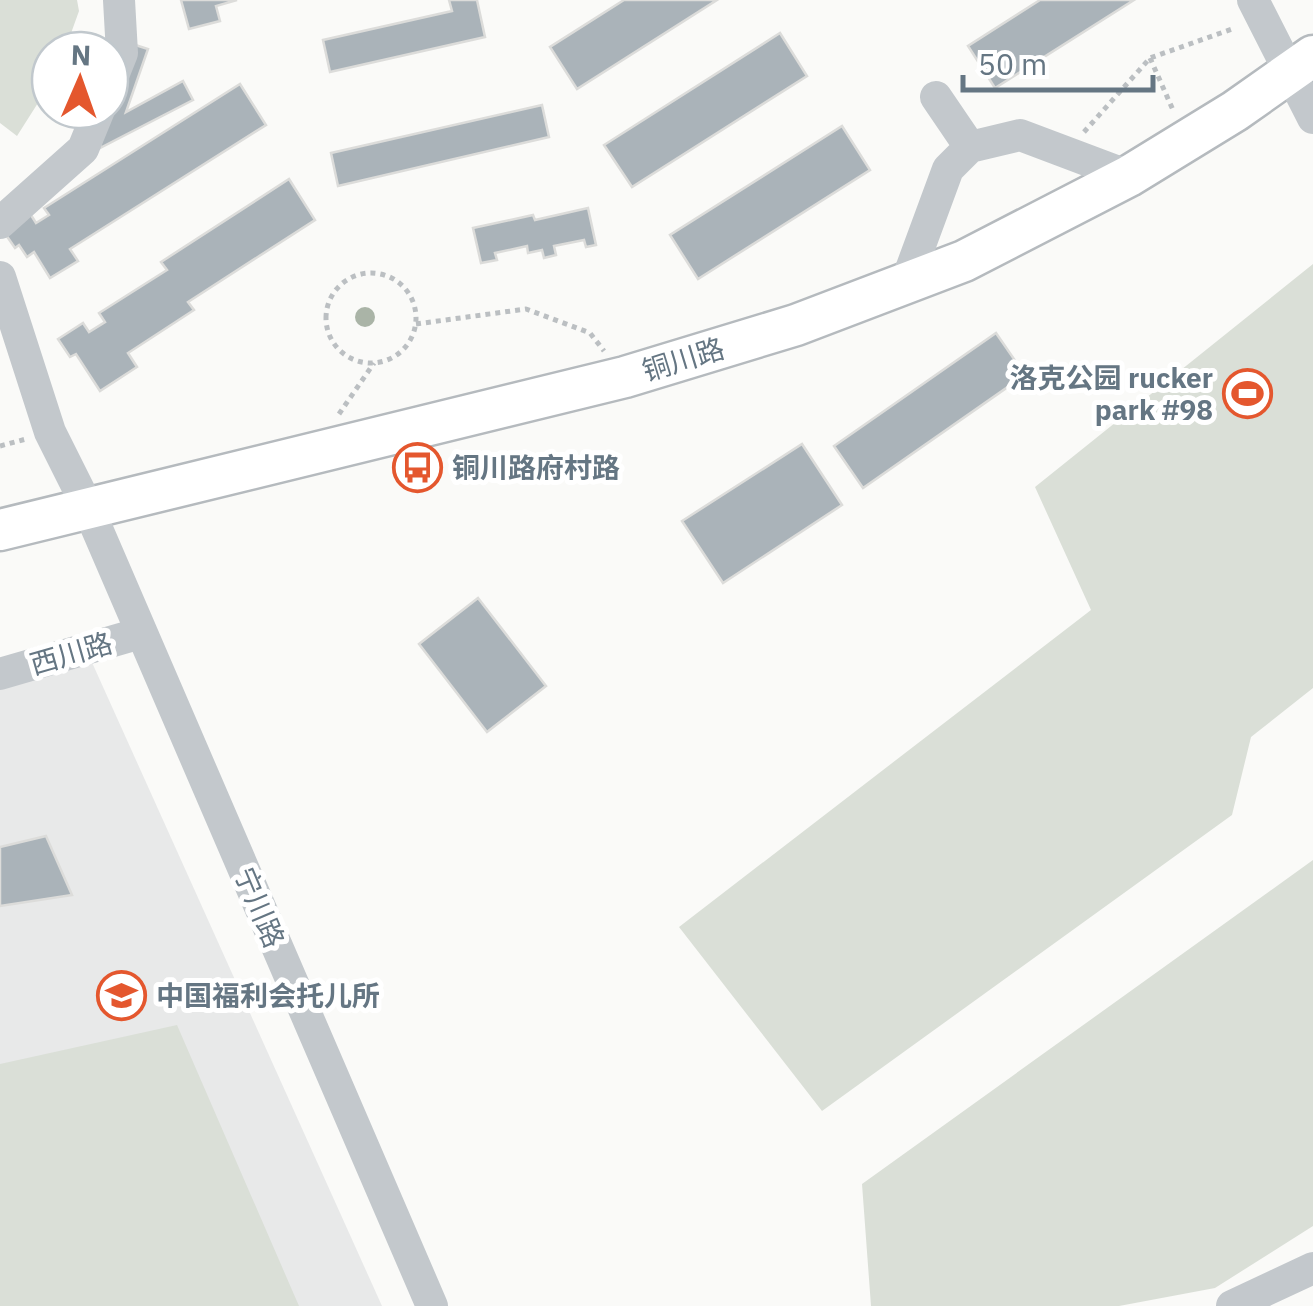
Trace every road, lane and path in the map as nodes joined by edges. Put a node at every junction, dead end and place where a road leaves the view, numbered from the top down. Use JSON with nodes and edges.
{"nodes":[{"id":1,"x":119,"y":0,"type":"edge"},
{"id":2,"x":1257,"y":9,"type":"edge"},
{"id":3,"x":121,"y":30,"type":"edge"},
{"id":4,"x":1150,"y":58,"type":"junction"},
{"id":5,"x":1306,"y":85,"type":"edge"},
{"id":6,"x":936,"y":96,"type":"dead end"},
{"id":7,"x":91,"y":130,"type":"edge"},
{"id":8,"x":1186,"y":140,"type":"junction"},
{"id":9,"x":970,"y":147,"type":"junction"},
{"id":10,"x":1065,"y":152,"type":"junction"},
{"id":11,"x":1129,"y":176,"type":"junction"},
{"id":12,"x":0,"y":223,"type":"edge"},
{"id":13,"x":0,"y":277,"type":"edge"},
{"id":14,"x":906,"y":283,"type":"junction"},
{"id":15,"x":416,"y":324,"type":"junction"},
{"id":16,"x":374,"y":363,"type":"junction"},
{"id":17,"x":625,"y":377,"type":"junction"},
{"id":18,"x":312,"y":454,"type":"junction"},
{"id":19,"x":93,"y":520,"type":"junction"},
{"id":20,"x":0,"y":530,"type":"edge"},
{"id":21,"x":0,"y":554,"type":"edge"},
{"id":22,"x":141,"y":633,"type":"junction"},
{"id":23,"x":0,"y":674,"type":"edge"},
{"id":24,"x":1313,"y":1268,"type":"edge"},
{"id":25,"x":432,"y":1306,"type":"edge"},
{"id":26,"x":1232,"y":1306,"type":"edge"}],
"edges":[{"from":1,"to":3,"type":"street"},
{"from":2,"to":4,"type":"path"},
{"from":2,"to":5,"type":"street"},
{"from":4,"to":8,"type":"path"},
{"from":4,"to":10,"type":"path"},
{"from":5,"to":8,"type":"main road","name":"铜川路"},
{"from":5,"to":19,"type":"main road","name":"铜川路"},
{"from":6,"to":9,"type":"street"},
{"from":7,"to":12,"type":"street"},
{"from":8,"to":11,"type":"main road","name":"铜川路"},
{"from":9,"to":10,"type":"street"},
{"from":9,"to":14,"type":"street"},
{"from":10,"to":11,"type":"street"},
{"from":11,"to":14,"type":"main road","name":"铜川路"},
{"from":13,"to":19,"type":"street","name":"宁川路"},
{"from":14,"to":17,"type":"main road","name":"铜川路"},
{"from":15,"to":16,"type":"path"},
{"from":15,"to":16,"type":"path"},
{"from":15,"to":17,"type":"path"},
{"from":16,"to":18,"type":"path"},
{"from":17,"to":18,"type":"main road","name":"铜川路"},
{"from":18,"to":19,"type":"main road","name":"铜川路"},
{"from":19,"to":20,"type":"main road","name":"铜川路"},
{"from":19,"to":21,"type":"main road","name":"铜川路"},
{"from":19,"to":22,"type":"street","name":"宁川路"},
{"from":22,"to":23,"type":"street","name":"西川路"},
{"from":22,"to":25,"type":"street","name":"宁川路"},
{"from":24,"to":26,"type":"street"}]}
